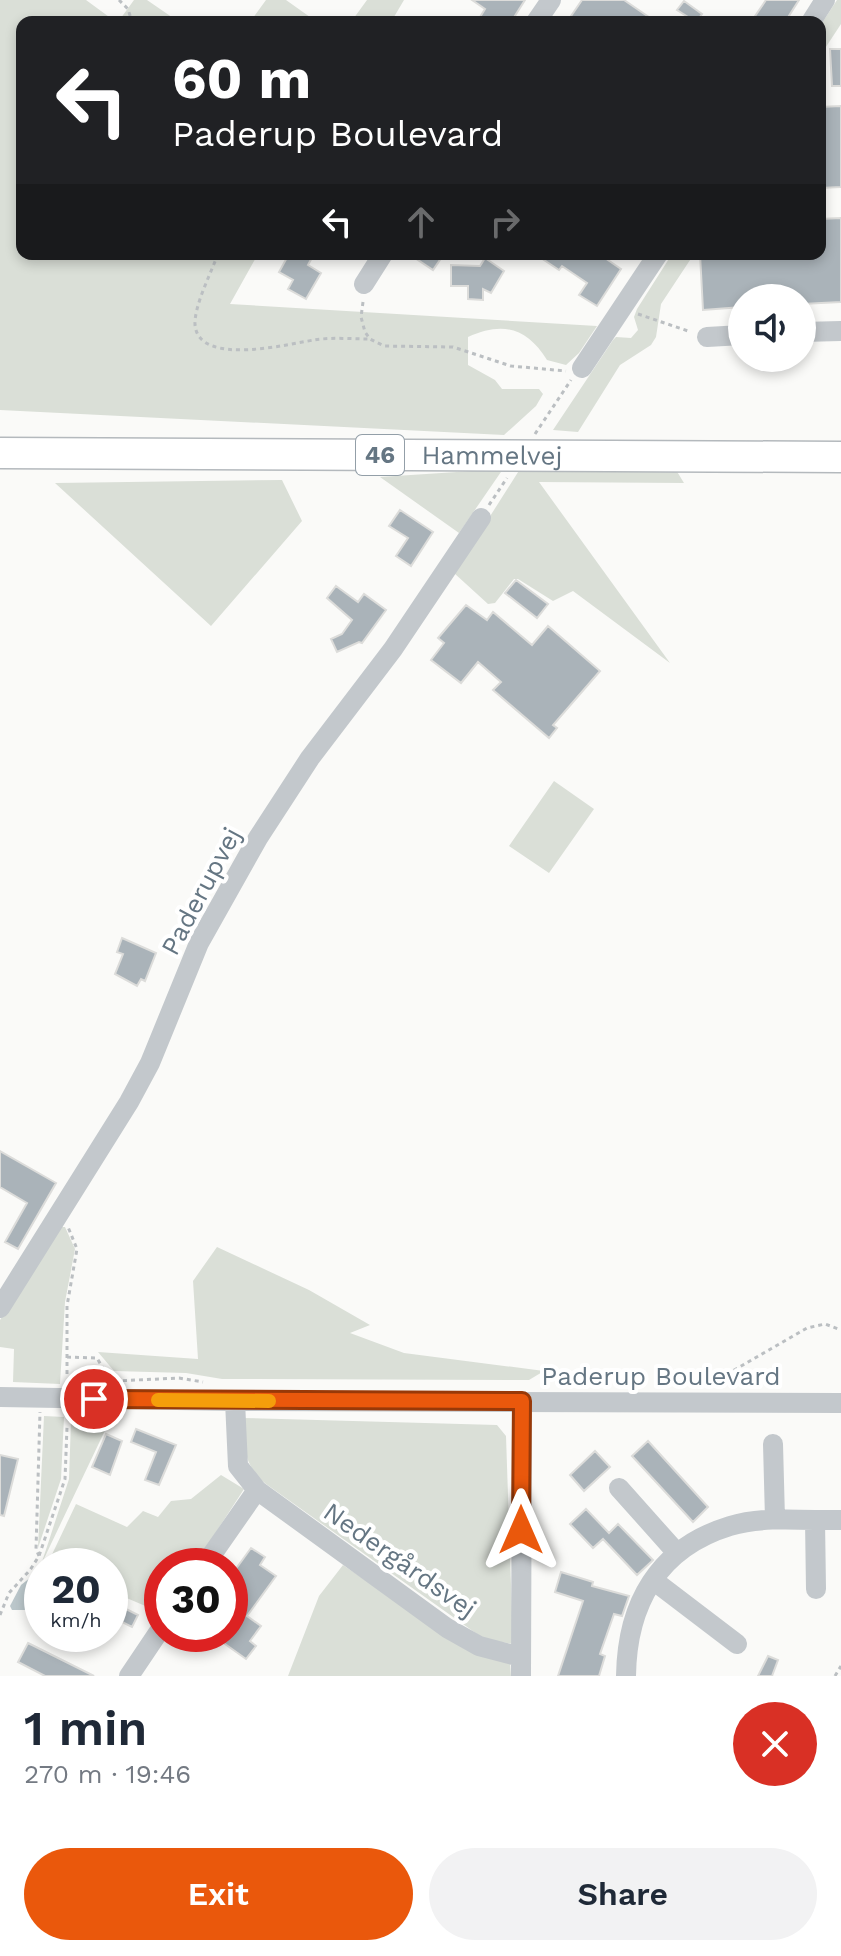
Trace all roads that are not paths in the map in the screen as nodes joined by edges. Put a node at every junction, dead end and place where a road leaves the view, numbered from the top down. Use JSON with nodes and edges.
{"nodes":[{"id":1,"x":379,"y":260,"type":"edge"},
{"id":2,"x":654,"y":260,"type":"edge"},
{"id":3,"x":364,"y":284,"type":"road end"},
{"id":4,"x":841,"y":331,"type":"edge"},
{"id":5,"x":816,"y":332,"type":"edge"},
{"id":6,"x":728,"y":336,"type":"edge"},
{"id":7,"x":707,"y":337,"type":"road end"},
{"id":8,"x":580,"y":370,"type":"road end"},
{"id":9,"x":0,"y":453,"type":"edge"},
{"id":10,"x":841,"y":457,"type":"edge"},
{"id":11,"x":481,"y":518,"type":"road end"},
{"id":12,"x":0,"y":1308,"type":"edge"},
{"id":13,"x":0,"y":1397,"type":"edge"},
{"id":14,"x":235,"y":1401,"type":"junction"},
{"id":15,"x":522,"y":1401,"type":"junction"},
{"id":16,"x":841,"y":1403,"type":"edge"},
{"id":17,"x":773,"y":1444,"type":"dead end"},
{"id":18,"x":619,"y":1488,"type":"dead end"},
{"id":19,"x":257,"y":1490,"type":"junction"},
{"id":20,"x":775,"y":1519,"type":"junction"},
{"id":21,"x":815,"y":1520,"type":"junction"},
{"id":22,"x":841,"y":1520,"type":"edge"},
{"id":23,"x":217,"y":1548,"type":"edge"},
{"id":24,"x":677,"y":1553,"type":"junction"},
{"id":25,"x":653,"y":1580,"type":"junction"},
{"id":26,"x":816,"y":1589,"type":"dead end"},
{"id":27,"x":737,"y":1644,"type":"dead end"},
{"id":28,"x":145,"y":1652,"type":"edge"},
{"id":29,"x":521,"y":1666,"type":"edge"},
{"id":30,"x":129,"y":1676,"type":"edge"},
{"id":31,"x":626,"y":1676,"type":"edge"}],
"edges":[{"from":1,"to":3,"type":"street"},
{"from":2,"to":8,"type":"street"},
{"from":4,"to":5,"type":"street"},
{"from":6,"to":7,"type":"street"},
{"from":9,"to":10,"type":"highway","name":"Hammelvej","number":"46"},
{"from":11,"to":12,"type":"street","name":"Paderupvej"},
{"from":13,"to":14,"type":"street","name":"Paderup Boulevard"},
{"from":14,"to":15,"type":"street","name":"Paderup Boulevard"},
{"from":14,"to":19,"type":"street","name":"Nedergårdsvej"},
{"from":15,"to":16,"type":"street","name":"Paderup Boulevard"},
{"from":15,"to":29,"type":"street"},
{"from":17,"to":20,"type":"street"},
{"from":18,"to":24,"type":"street"},
{"from":19,"to":23,"type":"street"},
{"from":19,"to":29,"type":"street","name":"Nedergårdsvej"},
{"from":20,"to":21,"type":"street"},
{"from":20,"to":24,"type":"street"},
{"from":21,"to":22,"type":"street"},
{"from":21,"to":26,"type":"street"},
{"from":24,"to":25,"type":"street"},
{"from":25,"to":27,"type":"street"},
{"from":25,"to":31,"type":"street"},
{"from":28,"to":30,"type":"street"}]}
